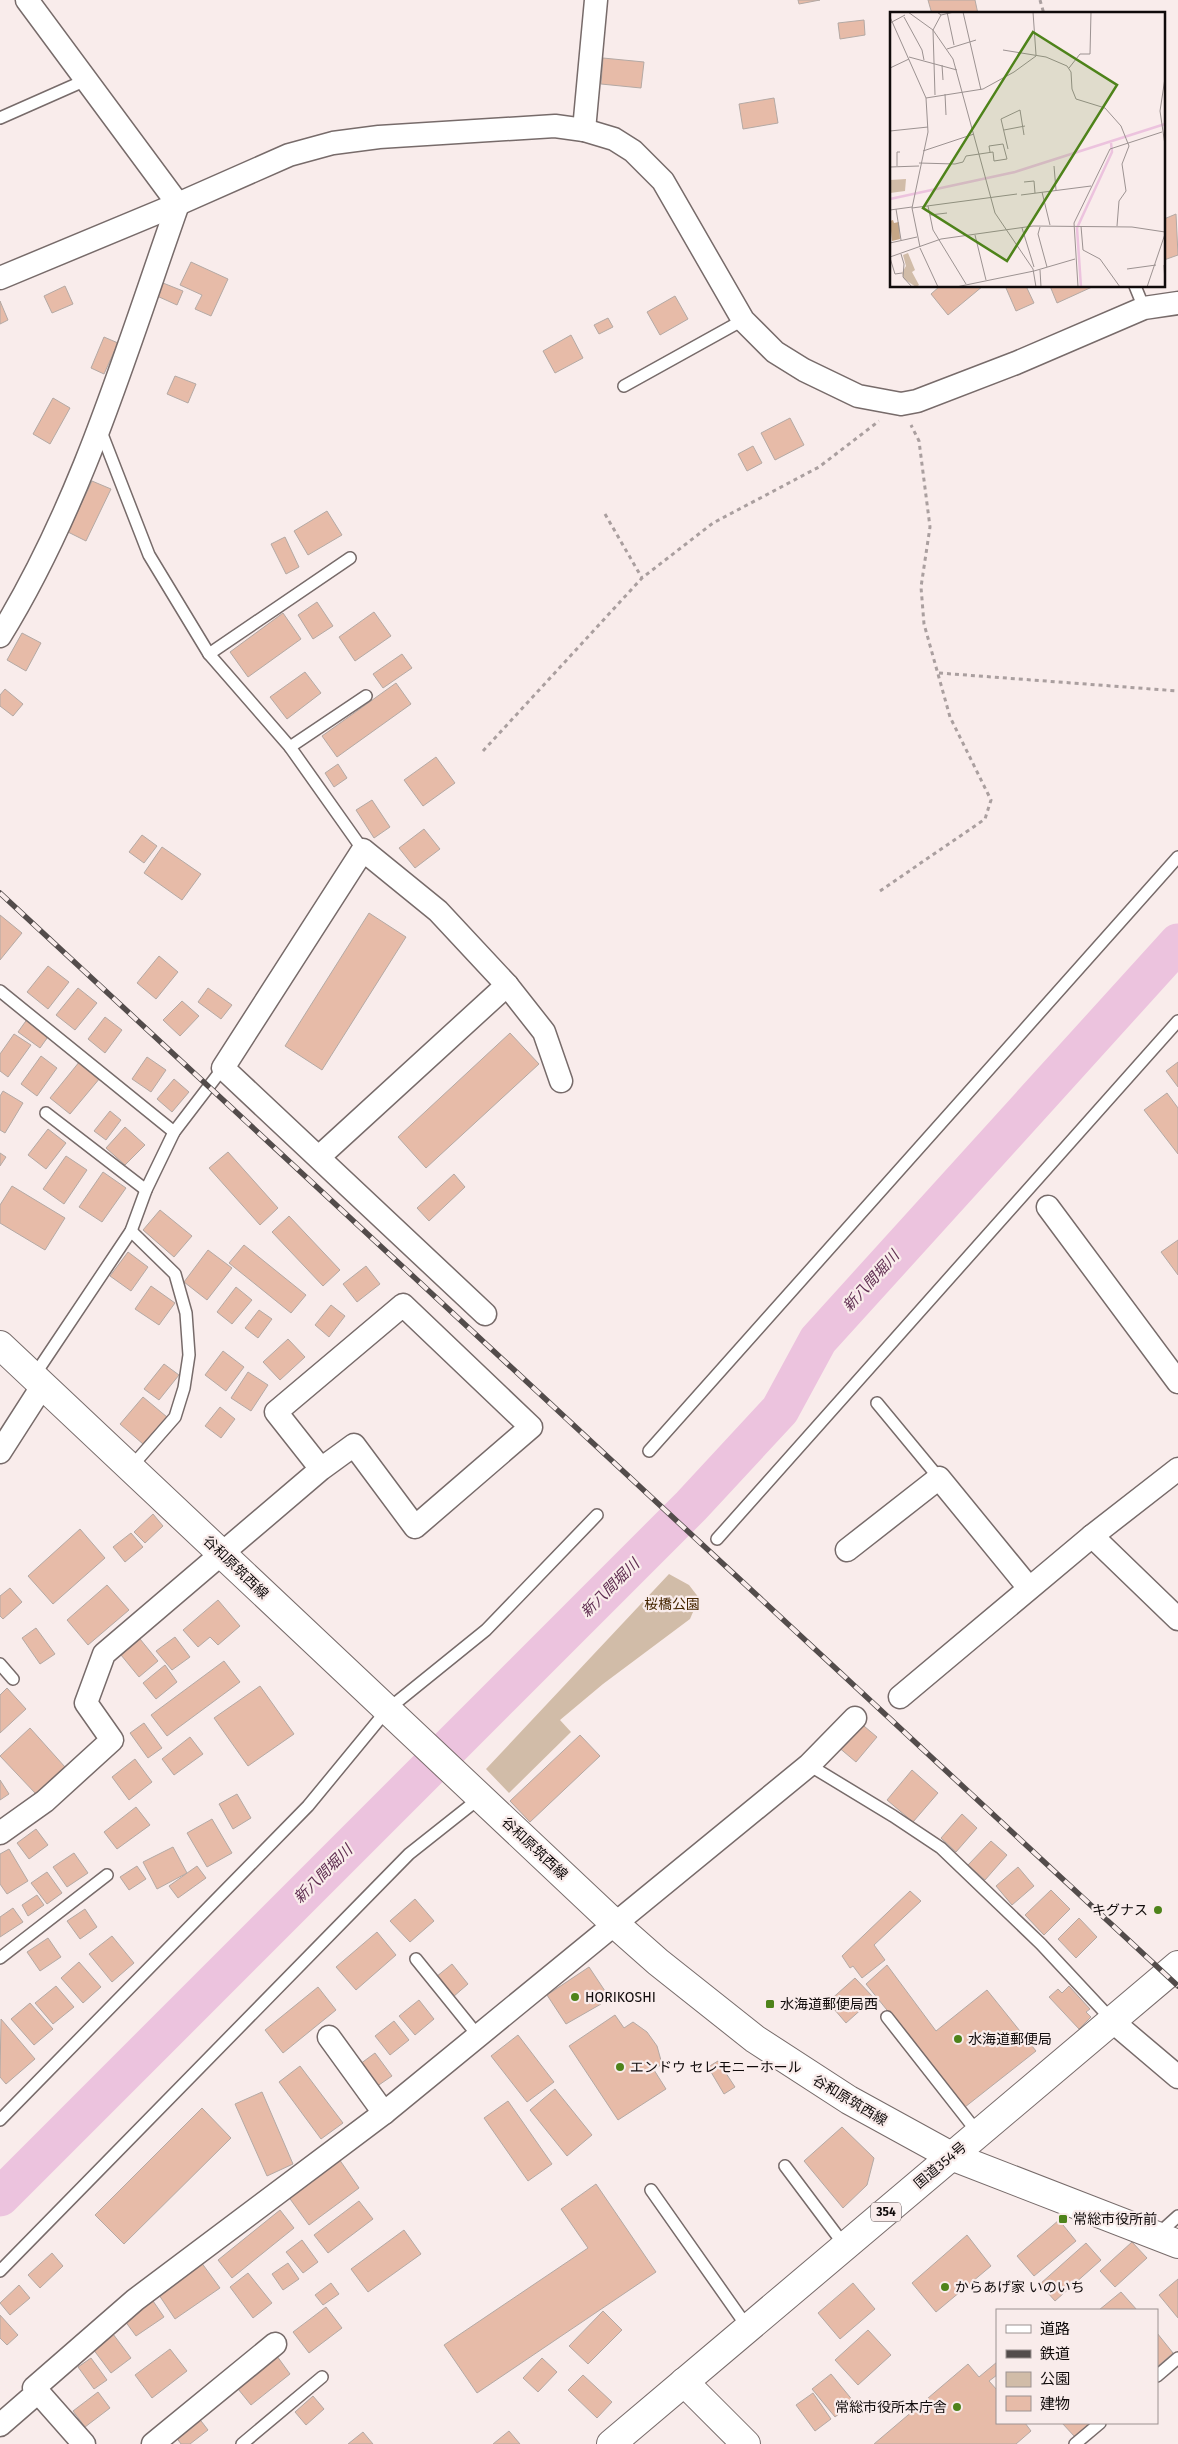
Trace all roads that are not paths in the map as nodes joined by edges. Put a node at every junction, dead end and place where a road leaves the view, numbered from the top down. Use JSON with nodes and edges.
{"nodes":[{"id":1,"x":27,"y":0,"type":"edge"},
{"id":2,"x":596,"y":0,"type":"edge"},
{"id":3,"x":86,"y":80,"type":"junction"},
{"id":4,"x":0,"y":118,"type":"edge"},
{"id":5,"x":584,"y":130,"type":"junction"},
{"id":6,"x":178,"y":204,"type":"junction"},
{"id":7,"x":0,"y":278,"type":"edge"},
{"id":8,"x":1136,"y":288,"type":"edge"},
{"id":9,"x":1178,"y":303,"type":"edge"},
{"id":10,"x":1144,"y":308,"type":"junction"},
{"id":11,"x":743,"y":320,"type":"junction"},
{"id":12,"x":624,"y":386,"type":"dead end"},
{"id":13,"x":99,"y":427,"type":"junction"},
{"id":14,"x":350,"y":558,"type":"dead end"},
{"id":15,"x":0,"y":636,"type":"edge"},
{"id":16,"x":209,"y":654,"type":"junction"},
{"id":17,"x":366,"y":696,"type":"dead end"},
{"id":18,"x":290,"y":747,"type":"junction"},
{"id":19,"x":363,"y":850,"type":"junction"},
{"id":20,"x":1178,"y":857,"type":"edge"},
{"id":21,"x":507,"y":985,"type":"junction"},
{"id":22,"x":0,"y":991,"type":"edge"},
{"id":23,"x":1178,"y":1021,"type":"edge"},
{"id":24,"x":223,"y":1068,"type":"junction"},
{"id":25,"x":561,"y":1081,"type":"dead end"},
{"id":26,"x":46,"y":1113,"type":"dead end"},
{"id":27,"x":174,"y":1132,"type":"junction"},
{"id":28,"x":319,"y":1157,"type":"junction"},
{"id":29,"x":146,"y":1190,"type":"junction"},
{"id":30,"x":1048,"y":1207,"type":"dead end"},
{"id":31,"x":131,"y":1231,"type":"junction"},
{"id":32,"x":485,"y":1314,"type":"dead end"},
{"id":33,"x":0,"y":1345,"type":"edge"},
{"id":34,"x":38,"y":1380,"type":"junction"},
{"id":35,"x":1178,"y":1382,"type":"edge"},
{"id":36,"x":877,"y":1403,"type":"dead end"},
{"id":37,"x":649,"y":1451,"type":"dead end"},
{"id":38,"x":0,"y":1452,"type":"edge"},
{"id":39,"x":132,"y":1466,"type":"junction"},
{"id":40,"x":320,"y":1469,"type":"junction"},
{"id":41,"x":1178,"y":1470,"type":"edge"},
{"id":42,"x":939,"y":1478,"type":"junction"},
{"id":43,"x":597,"y":1515,"type":"dead end"},
{"id":44,"x":1092,"y":1536,"type":"junction"},
{"id":45,"x":717,"y":1539,"type":"dead end"},
{"id":46,"x":848,"y":1550,"type":"dead end"},
{"id":47,"x":221,"y":1553,"type":"junction"},
{"id":48,"x":1029,"y":1588,"type":"junction"},
{"id":49,"x":1178,"y":1619,"type":"edge"},
{"id":50,"x":0,"y":1664,"type":"edge"},
{"id":51,"x":13,"y":1679,"type":"dead end"},
{"id":52,"x":900,"y":1697,"type":"dead end"},
{"id":53,"x":391,"y":1713,"type":"junction"},
{"id":54,"x":854,"y":1718,"type":"dead end"},
{"id":55,"x":810,"y":1765,"type":"junction"},
{"id":56,"x":477,"y":1793,"type":"junction"},
{"id":57,"x":0,"y":1833,"type":"edge"},
{"id":58,"x":107,"y":1875,"type":"dead end"},
{"id":59,"x":615,"y":1924,"type":"junction"},
{"id":60,"x":0,"y":1958,"type":"edge"},
{"id":61,"x":416,"y":1959,"type":"dead end"},
{"id":62,"x":1178,"y":1965,"type":"edge"},
{"id":63,"x":887,"y":2017,"type":"dead end"},
{"id":64,"x":1112,"y":2021,"type":"junction"},
{"id":65,"x":329,"y":2037,"type":"dead end"},
{"id":66,"x":479,"y":2037,"type":"junction"},
{"id":67,"x":1178,"y":2077,"type":"edge"},
{"id":68,"x":384,"y":2114,"type":"junction"},
{"id":69,"x":0,"y":2120,"type":"edge"},
{"id":70,"x":978,"y":2133,"type":"junction"},
{"id":71,"x":951,"y":2156,"type":"junction"},
{"id":72,"x":785,"y":2166,"type":"dead end"},
{"id":73,"x":651,"y":2190,"type":"dead end"},
{"id":74,"x":1178,"y":2216,"type":"edge"},
{"id":75,"x":1167,"y":2239,"type":"edge"},
{"id":76,"x":846,"y":2246,"type":"junction"},
{"id":77,"x":0,"y":2271,"type":"edge"},
{"id":78,"x":748,"y":2329,"type":"junction"},
{"id":79,"x":274,"y":2344,"type":"dead end"},
{"id":80,"x":1178,"y":2358,"type":"edge"},
{"id":81,"x":1158,"y":2375,"type":"edge"},
{"id":82,"x":322,"y":2378,"type":"dead end"},
{"id":83,"x":684,"y":2382,"type":"junction"},
{"id":84,"x":38,"y":2392,"type":"junction"},
{"id":85,"x":1099,"y":2424,"type":"edge"},
{"id":86,"x":0,"y":2425,"type":"edge"},
{"id":87,"x":84,"y":2444,"type":"edge"},
{"id":88,"x":153,"y":2444,"type":"edge"},
{"id":89,"x":242,"y":2444,"type":"edge"},
{"id":90,"x":611,"y":2444,"type":"edge"},
{"id":91,"x":746,"y":2444,"type":"edge"},
{"id":92,"x":1075,"y":2444,"type":"edge"}],
"edges":[{"from":1,"to":3,"type":"street"},
{"from":2,"to":5,"type":"street"},
{"from":3,"to":4,"type":"lane"},
{"from":3,"to":6,"type":"street"},
{"from":5,"to":6,"type":"street"},
{"from":5,"to":11,"type":"street"},
{"from":6,"to":7,"type":"street"},
{"from":6,"to":13,"type":"street"},
{"from":8,"to":10,"type":"lane"},
{"from":9,"to":10,"type":"street"},
{"from":10,"to":11,"type":"street"},
{"from":11,"to":12,"type":"lane"},
{"from":13,"to":15,"type":"street"},
{"from":13,"to":16,"type":"lane"},
{"from":14,"to":16,"type":"lane"},
{"from":16,"to":18,"type":"lane"},
{"from":17,"to":18,"type":"lane"},
{"from":18,"to":19,"type":"lane"},
{"from":19,"to":21,"type":"street"},
{"from":19,"to":24,"type":"street"},
{"from":20,"to":37,"type":"lane"},
{"from":21,"to":25,"type":"street"},
{"from":21,"to":28,"type":"street"},
{"from":22,"to":27,"type":"lane"},
{"from":23,"to":45,"type":"lane"},
{"from":24,"to":27,"type":"lane"},
{"from":24,"to":28,"type":"street"},
{"from":26,"to":29,"type":"lane"},
{"from":27,"to":29,"type":"lane"},
{"from":28,"to":32,"type":"street"},
{"from":29,"to":31,"type":"lane"},
{"from":30,"to":35,"type":"street"},
{"from":31,"to":34,"type":"lane"},
{"from":31,"to":39,"type":"lane"},
{"from":33,"to":34,"type":"main road","name":"谷和原筑西線"},
{"from":34,"to":38,"type":"street"},
{"from":34,"to":39,"type":"main road","name":"谷和原筑西線"},
{"from":36,"to":42,"type":"lane"},
{"from":39,"to":47,"type":"main road","name":"谷和原筑西線"},
{"from":40,"to":40,"type":"street"},
{"from":40,"to":47,"type":"street"},
{"from":41,"to":44,"type":"street"},
{"from":42,"to":46,"type":"street"},
{"from":42,"to":48,"type":"street"},
{"from":43,"to":53,"type":"lane"},
{"from":44,"to":48,"type":"street"},
{"from":44,"to":49,"type":"street"},
{"from":47,"to":53,"type":"main road","name":"谷和原筑西線"},
{"from":47,"to":57,"type":"street"},
{"from":48,"to":52,"type":"street"},
{"from":50,"to":51,"type":"lane"},
{"from":53,"to":56,"type":"main road","name":"谷和原筑西線"},
{"from":53,"to":69,"type":"lane"},
{"from":54,"to":55,"type":"street"},
{"from":55,"to":59,"type":"street"},
{"from":55,"to":64,"type":"lane"},
{"from":56,"to":59,"type":"main road","name":"谷和原筑西線"},
{"from":56,"to":77,"type":"lane"},
{"from":58,"to":60,"type":"lane"},
{"from":59,"to":66,"type":"street"},
{"from":59,"to":71,"type":"main road","name":"谷和原筑西線"},
{"from":61,"to":66,"type":"lane"},
{"from":62,"to":64,"type":"main road","name":"国道354号","number":"354"},
{"from":63,"to":70,"type":"lane"},
{"from":64,"to":67,"type":"street"},
{"from":64,"to":70,"type":"main road","name":"国道354号","number":"354"},
{"from":65,"to":68,"type":"street"},
{"from":66,"to":68,"type":"street"},
{"from":68,"to":84,"type":"street"},
{"from":70,"to":71,"type":"main road","name":"国道354号","number":"354"},
{"from":71,"to":75,"type":"main road","name":"谷和原筑西線"},
{"from":71,"to":76,"type":"main road","name":"国道354号","number":"354"},
{"from":72,"to":76,"type":"lane"},
{"from":73,"to":78,"type":"lane"},
{"from":74,"to":75,"type":"lane"},
{"from":76,"to":78,"type":"main road","name":"国道354号","number":"354"},
{"from":78,"to":83,"type":"main road","name":"国道354号","number":"354"},
{"from":79,"to":88,"type":"street"},
{"from":80,"to":81,"type":"lane"},
{"from":82,"to":89,"type":"lane"},
{"from":83,"to":90,"type":"main road","name":"国道354号","number":"354"},
{"from":83,"to":91,"type":"main road"},
{"from":84,"to":86,"type":"street"},
{"from":84,"to":87,"type":"street"},
{"from":85,"to":92,"type":"lane"}]}
